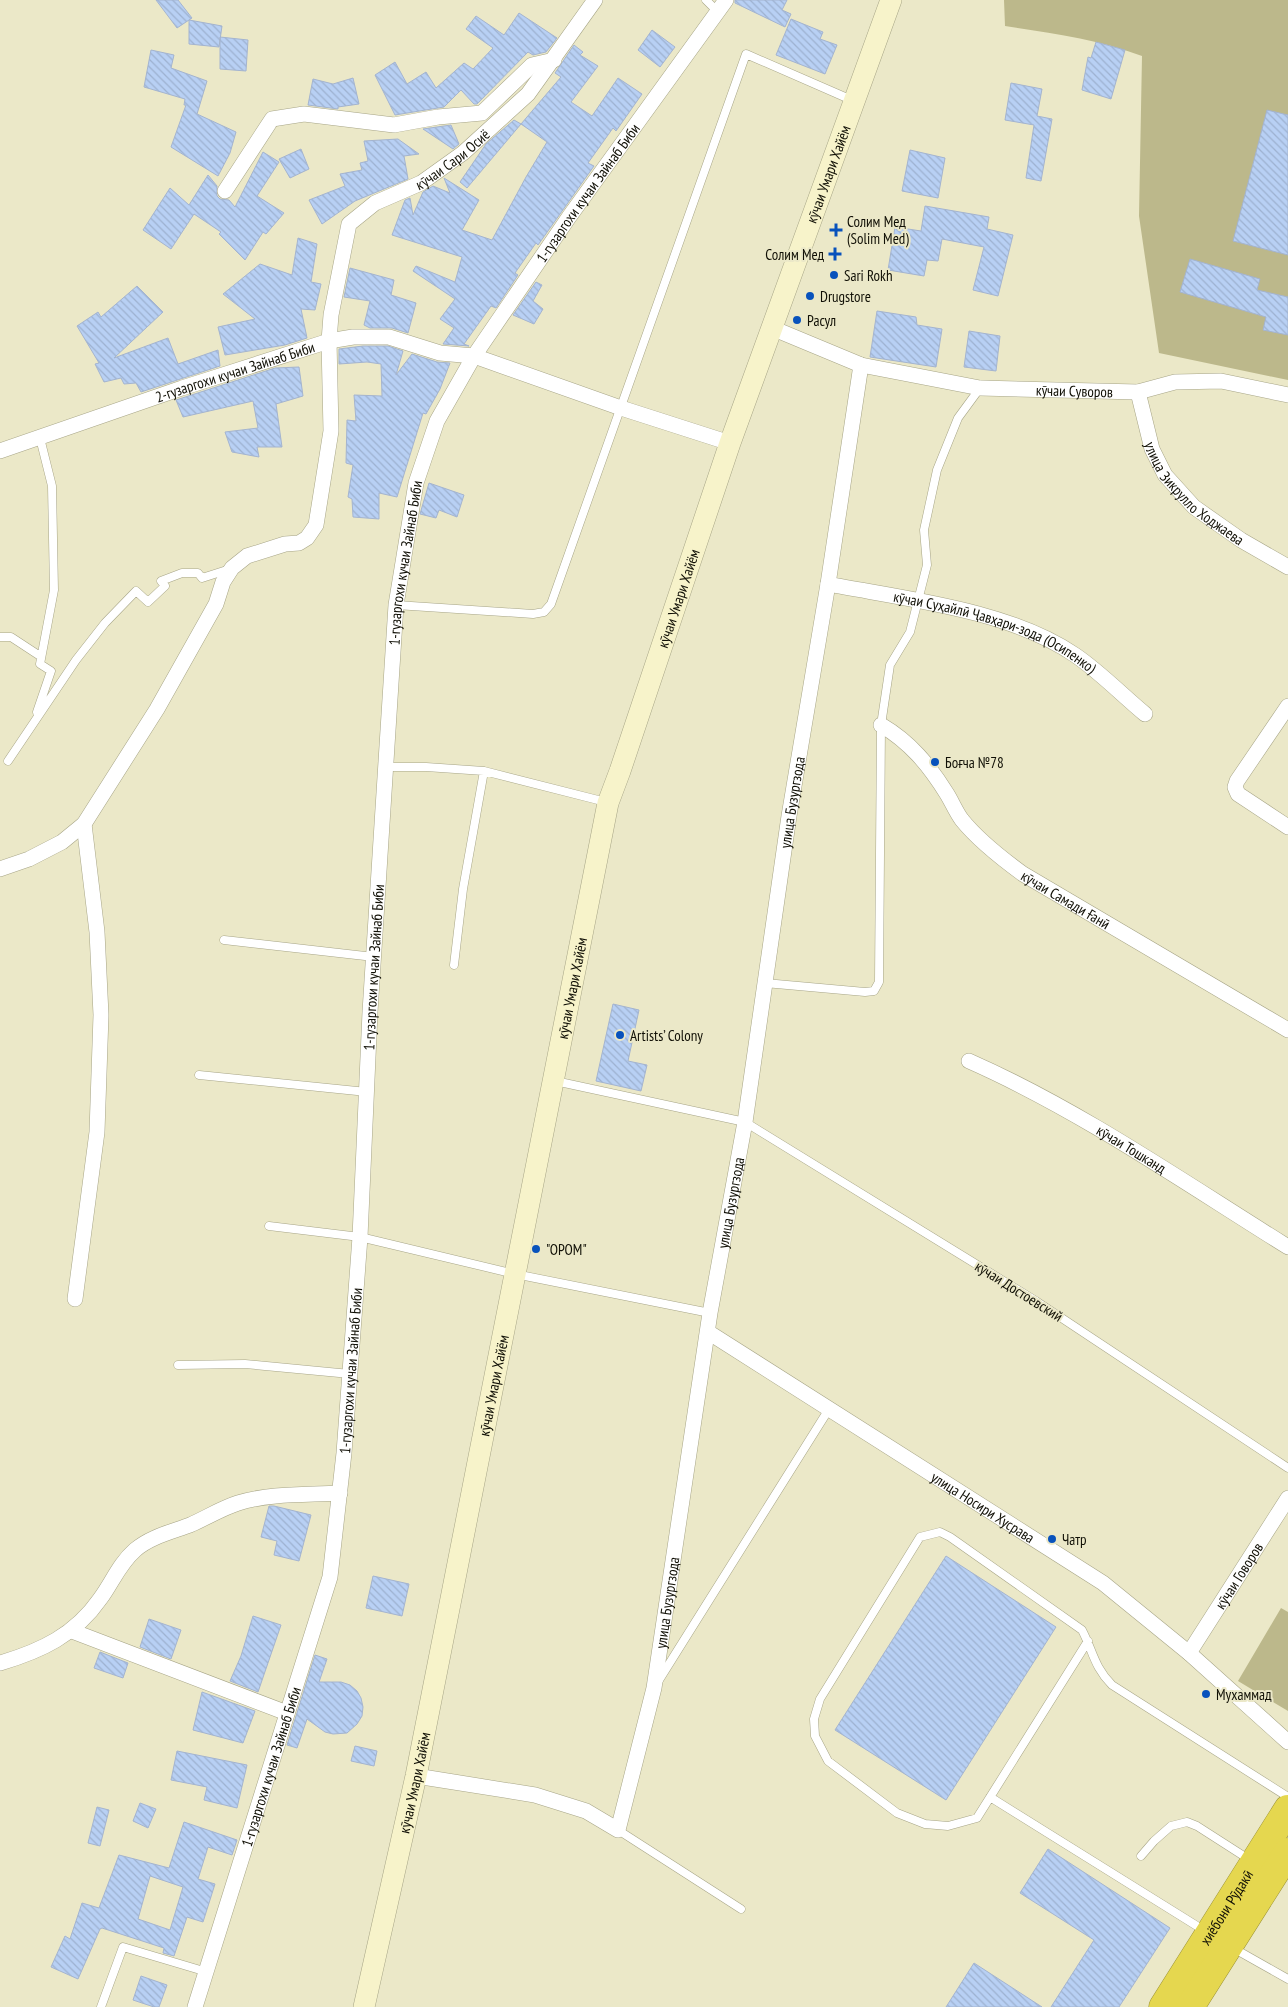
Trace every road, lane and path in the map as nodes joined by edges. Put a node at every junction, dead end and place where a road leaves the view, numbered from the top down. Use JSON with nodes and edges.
{"nodes":[{"id":1,"x":595,"y":0,"type":"edge"},
{"id":2,"x":706,"y":0,"type":"edge"},
{"id":3,"x":891,"y":0,"type":"edge"},
{"id":4,"x":722,"y":6,"type":"edge"},
{"id":5,"x":554,"y":60,"type":"junction"},
{"id":6,"x":855,"y":101,"type":"junction"},
{"id":7,"x":225,"y":191,"type":"dead end"},
{"id":8,"x":772,"y":328,"type":"junction"},
{"id":9,"x":329,"y":341,"type":"junction"},
{"id":10,"x":474,"y":356,"type":"junction"},
{"id":11,"x":861,"y":365,"type":"junction"},
{"id":12,"x":980,"y":388,"type":"junction"},
{"id":13,"x":1138,"y":392,"type":"junction"},
{"id":14,"x":1288,"y":394,"type":"edge"},
{"id":15,"x":621,"y":408,"type":"junction"},
{"id":16,"x":40,"y":438,"type":"junction"},
{"id":17,"x":730,"y":443,"type":"junction"},
{"id":18,"x":0,"y":451,"type":"edge"},
{"id":19,"x":1288,"y":567,"type":"edge"},
{"id":20,"x":232,"y":568,"type":"junction"},
{"id":21,"x":828,"y":584,"type":"junction"},
{"id":22,"x":918,"y":601,"type":"junction"},
{"id":23,"x":396,"y":605,"type":"junction"},
{"id":24,"x":0,"y":636,"type":"edge"},
{"id":25,"x":40,"y":656,"type":"junction"},
{"id":26,"x":1288,"y":706,"type":"edge"},
{"id":27,"x":1145,"y":714,"type":"dead end"},
{"id":28,"x":34,"y":722,"type":"junction"},
{"id":29,"x":881,"y":725,"type":"junction"},
{"id":30,"x":8,"y":761,"type":"dead end"},
{"id":31,"x":385,"y":767,"type":"junction"},
{"id":32,"x":484,"y":771,"type":"junction"},
{"id":33,"x":608,"y":803,"type":"junction"},
{"id":34,"x":84,"y":824,"type":"junction"},
{"id":35,"x":1288,"y":827,"type":"edge"},
{"id":36,"x":0,"y":869,"type":"edge"},
{"id":37,"x":224,"y":940,"type":"dead end"},
{"id":38,"x":374,"y":957,"type":"junction"},
{"id":39,"x":454,"y":966,"type":"dead end"},
{"id":40,"x":765,"y":982,"type":"junction"},
{"id":41,"x":1288,"y":1030,"type":"edge"},
{"id":42,"x":969,"y":1062,"type":"dead end"},
{"id":43,"x":199,"y":1074,"type":"dead end"},
{"id":44,"x":554,"y":1081,"type":"junction"},
{"id":45,"x":366,"y":1092,"type":"junction"},
{"id":46,"x":744,"y":1122,"type":"junction"},
{"id":47,"x":269,"y":1226,"type":"dead end"},
{"id":48,"x":360,"y":1237,"type":"junction"},
{"id":49,"x":1288,"y":1247,"type":"edge"},
{"id":50,"x":515,"y":1274,"type":"junction"},
{"id":51,"x":75,"y":1300,"type":"dead end"},
{"id":52,"x":710,"y":1313,"type":"junction"},
{"id":53,"x":708,"y":1332,"type":"junction"},
{"id":54,"x":178,"y":1365,"type":"dead end"},
{"id":55,"x":350,"y":1374,"type":"junction"},
{"id":56,"x":829,"y":1409,"type":"junction"},
{"id":57,"x":1288,"y":1468,"type":"edge"},
{"id":58,"x":340,"y":1493,"type":"junction"},
{"id":59,"x":1288,"y":1498,"type":"edge"},
{"id":60,"x":72,"y":1631,"type":"junction"},
{"id":61,"x":1088,"y":1641,"type":"junction"},
{"id":62,"x":1189,"y":1653,"type":"junction"},
{"id":63,"x":0,"y":1663,"type":"edge"},
{"id":64,"x":654,"y":1688,"type":"junction"},
{"id":65,"x":287,"y":1713,"type":"junction"},
{"id":66,"x":1288,"y":1742,"type":"edge"},
{"id":67,"x":416,"y":1776,"type":"junction"},
{"id":68,"x":990,"y":1797,"type":"junction"},
{"id":69,"x":1288,"y":1798,"type":"edge"},
{"id":70,"x":1288,"y":1809,"type":"edge"},
{"id":71,"x":618,"y":1830,"type":"junction"},
{"id":72,"x":1288,"y":1852,"type":"edge"},
{"id":73,"x":1141,"y":1856,"type":"dead end"},
{"id":74,"x":1254,"y":1862,"type":"junction"},
{"id":75,"x":741,"y":1909,"type":"dead end"},
{"id":76,"x":1219,"y":1939,"type":"junction"},
{"id":77,"x":206,"y":1972,"type":"junction"},
{"id":78,"x":1288,"y":1978,"type":"edge"},
{"id":79,"x":101,"y":2007,"type":"edge"},
{"id":80,"x":195,"y":2007,"type":"edge"},
{"id":81,"x":364,"y":2007,"type":"edge"},
{"id":82,"x":1163,"y":2007,"type":"edge"},
{"id":83,"x":1190,"y":2007,"type":"edge"}],
"edges":[{"from":1,"to":5,"type":"street","name":"кӯчаи Сари Осиё"},
{"from":2,"to":4,"type":"lane"},
{"from":3,"to":6,"type":"main road","name":"кӯчаи Умари Хайём"},
{"from":4,"to":10,"type":"street","name":"1-гузаргохи кучаи Зайнаб Биби"},
{"from":5,"to":7,"type":"street"},
{"from":5,"to":9,"type":"street","name":"кӯчаи Сари Осиё"},
{"from":6,"to":8,"type":"main road","name":"кӯчаи Умари Хайём"},
{"from":6,"to":15,"type":"lane"},
{"from":8,"to":11,"type":"street","name":"кӯчаи Суворов"},
{"from":8,"to":17,"type":"main road","name":"кӯчаи Умари Хайём"},
{"from":9,"to":10,"type":"street","name":"2-гузаргохи кучаи Зайнаб Биби"},
{"from":9,"to":16,"type":"street","name":"2-гузаргохи кучаи Зайнаб Биби"},
{"from":9,"to":20,"type":"street","name":"кӯчаи Сари Осиё"},
{"from":10,"to":15,"type":"street","name":"2-гузаргохи кучаи Зайнаб Биби"},
{"from":10,"to":23,"type":"street","name":"1-гузаргохи кучаи Зайнаб Биби"},
{"from":11,"to":12,"type":"street","name":"кӯчаи Суворов"},
{"from":11,"to":21,"type":"street","name":"улица Бузургзода"},
{"from":12,"to":13,"type":"street","name":"кӯчаи Суворов"},
{"from":12,"to":22,"type":"lane"},
{"from":13,"to":14,"type":"street","name":"кӯчаи Суворов"},
{"from":13,"to":19,"type":"street","name":"улица Зикрулло Ходжаева"},
{"from":15,"to":17,"type":"street","name":"2-гузаргохи кучаи Зайнаб Биби"},
{"from":15,"to":23,"type":"lane"},
{"from":16,"to":18,"type":"street","name":"2-гузаргохи кучаи Зайнаб Биби"},
{"from":16,"to":25,"type":"lane"},
{"from":17,"to":33,"type":"main road","name":"кӯчаи Умари Хайём"},
{"from":20,"to":28,"type":"lane"},
{"from":20,"to":34,"type":"street"},
{"from":21,"to":22,"type":"street","name":"кӯчаи Суҳайлӣ Ҷавҳари-зода (Осипенко)"},
{"from":21,"to":40,"type":"street","name":"улица Бузургзода"},
{"from":22,"to":27,"type":"street","name":"кӯчаи Суҳайлӣ Ҷавҳари-зода (Осипенко)"},
{"from":22,"to":29,"type":"lane"},
{"from":23,"to":31,"type":"street","name":"1-гузаргохи кучаи Зайнаб Биби"},
{"from":24,"to":25,"type":"lane"},
{"from":25,"to":28,"type":"lane"},
{"from":26,"to":35,"type":"street"},
{"from":28,"to":30,"type":"lane"},
{"from":29,"to":40,"type":"lane"},
{"from":29,"to":41,"type":"street","name":"кӯчаи Самади Ғанӣ"},
{"from":31,"to":32,"type":"lane"},
{"from":31,"to":38,"type":"street","name":"1-гузаргохи кучаи Зайнаб Биби"},
{"from":32,"to":33,"type":"lane"},
{"from":32,"to":39,"type":"lane"},
{"from":33,"to":44,"type":"main road","name":"кӯчаи Умари Хайём"},
{"from":34,"to":36,"type":"street"},
{"from":34,"to":51,"type":"street"},
{"from":37,"to":38,"type":"lane"},
{"from":38,"to":45,"type":"street","name":"1-гузаргохи кучаи Зайнаб Биби"},
{"from":40,"to":46,"type":"street","name":"улица Бузургзода"},
{"from":42,"to":49,"type":"street","name":"кӯчаи Тошканд"},
{"from":43,"to":45,"type":"lane"},
{"from":44,"to":46,"type":"lane","name":"кӯчаи Достоевский"},
{"from":44,"to":50,"type":"main road","name":"кӯчаи Умари Хайём"},
{"from":45,"to":48,"type":"street","name":"1-гузаргохи кучаи Зайнаб Биби"},
{"from":46,"to":52,"type":"street","name":"улица Бузургзода"},
{"from":46,"to":57,"type":"lane","name":"кӯчаи Достоевский"},
{"from":47,"to":48,"type":"lane"},
{"from":48,"to":50,"type":"lane"},
{"from":48,"to":55,"type":"street","name":"1-гузаргохи кучаи Зайнаб Биби"},
{"from":50,"to":52,"type":"lane"},
{"from":50,"to":67,"type":"main road","name":"кӯчаи Умари Хайём"},
{"from":52,"to":53,"type":"street","name":"улица Бузургзода"},
{"from":53,"to":56,"type":"street","name":"улица Носири Хусрава"},
{"from":53,"to":64,"type":"street","name":"улица Бузургзода"},
{"from":54,"to":55,"type":"lane"},
{"from":55,"to":58,"type":"street","name":"1-гузаргохи кучаи Зайнаб Биби"},
{"from":56,"to":62,"type":"street","name":"улица Носири Хусрава"},
{"from":56,"to":64,"type":"lane"},
{"from":58,"to":60,"type":"street"},
{"from":58,"to":65,"type":"street","name":"1-гузаргохи кучаи Зайнаб Биби"},
{"from":59,"to":62,"type":"street","name":"кӯчаи Говоров"},
{"from":60,"to":63,"type":"street"},
{"from":60,"to":65,"type":"street"},
{"from":61,"to":68,"type":"lane"},
{"from":61,"to":68,"type":"lane"},
{"from":61,"to":69,"type":"lane"},
{"from":62,"to":66,"type":"street","name":"улица Носири Хусрава"},
{"from":64,"to":71,"type":"street","name":"улица Бузургзода"},
{"from":65,"to":77,"type":"street","name":"1-гузаргохи кучаи Зайнаб Биби"},
{"from":67,"to":71,"type":"street"},
{"from":67,"to":81,"type":"main road","name":"кӯчаи Умари Хайём"},
{"from":68,"to":76,"type":"lane"},
{"from":70,"to":74,"type":"highway","name":"хиёбони Рӯдакӣ"},
{"from":71,"to":75,"type":"lane"},
{"from":72,"to":76,"type":"highway"},
{"from":73,"to":74,"type":"lane"},
{"from":74,"to":76,"type":"highway","name":"хиёбони Рӯдакӣ"},
{"from":76,"to":78,"type":"lane"},
{"from":76,"to":82,"type":"highway","name":"хиёбони Рӯдакӣ"},
{"from":76,"to":83,"type":"highway"},
{"from":77,"to":79,"type":"lane"},
{"from":77,"to":80,"type":"street","name":"1-гузаргохи кучаи Зайнаб Биби"}]}
